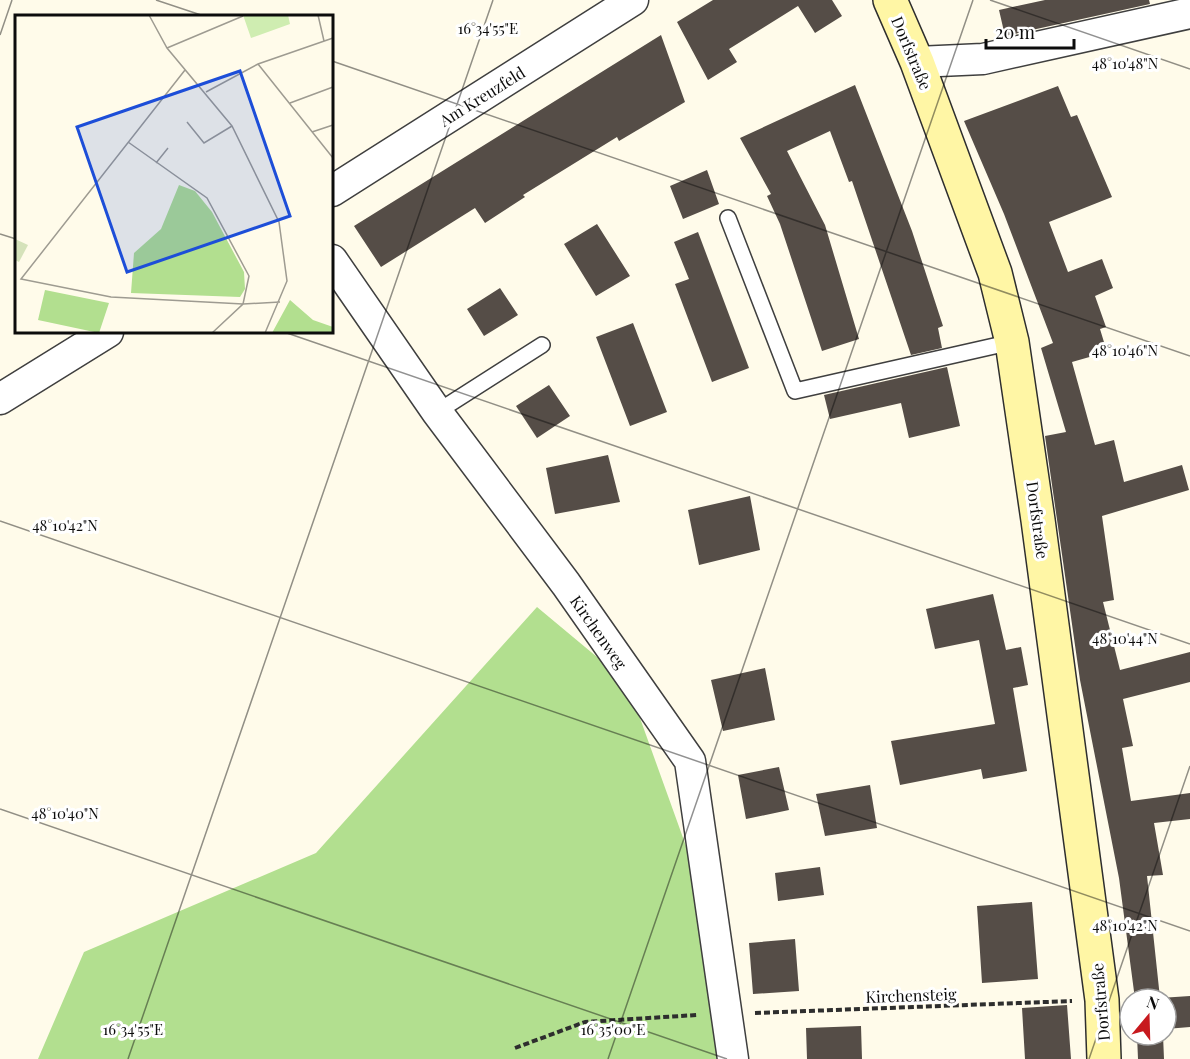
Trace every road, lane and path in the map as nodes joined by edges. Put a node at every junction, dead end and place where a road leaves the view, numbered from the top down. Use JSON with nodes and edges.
{"nodes":[{"id":1,"x":633,"y":0,"type":"edge"},
{"id":2,"x":890,"y":0,"type":"edge"},
{"id":3,"x":1190,"y":13,"type":"edge"},
{"id":4,"x":917,"y":62,"type":"junction"},
{"id":5,"x":333,"y":190,"type":"edge"},
{"id":6,"x":728,"y":218,"type":"dead end"},
{"id":7,"x":333,"y":261,"type":"edge"},
{"id":8,"x":106,"y":333,"type":"edge"},
{"id":9,"x":1012,"y":342,"type":"junction"},
{"id":10,"x":542,"y":345,"type":"dead end"},
{"id":11,"x":0,"y":399,"type":"edge"},
{"id":12,"x":437,"y":412,"type":"junction"},
{"id":13,"x":1066,"y":1001,"type":"dead end"},
{"id":14,"x":756,"y":1013,"type":"dead end"},
{"id":15,"x":725,"y":1014,"type":"junction"},
{"id":16,"x":515,"y":1048,"type":"dead end"},
{"id":17,"x":733,"y":1059,"type":"edge"},
{"id":18,"x":1104,"y":1059,"type":"edge"}],
"edges":[{"from":1,"to":5,"type":"street","name":"Am Kreuzfeld"},
{"from":2,"to":4,"type":"street","name":"Dorfstraße"},
{"from":3,"to":4,"type":"street"},
{"from":4,"to":9,"type":"street","name":"Dorfstraße"},
{"from":6,"to":9,"type":"lane"},
{"from":7,"to":12,"type":"street","name":"Kirchenweg"},
{"from":8,"to":11,"type":"street"},
{"from":9,"to":18,"type":"street","name":"Dorfstraße"},
{"from":10,"to":12,"type":"lane"},
{"from":12,"to":15,"type":"street","name":"Kirchenweg"},
{"from":13,"to":14,"type":"path","name":"Kirchensteig"},
{"from":15,"to":16,"type":"path"},
{"from":15,"to":17,"type":"street","name":"Kirchenweg"}]}
